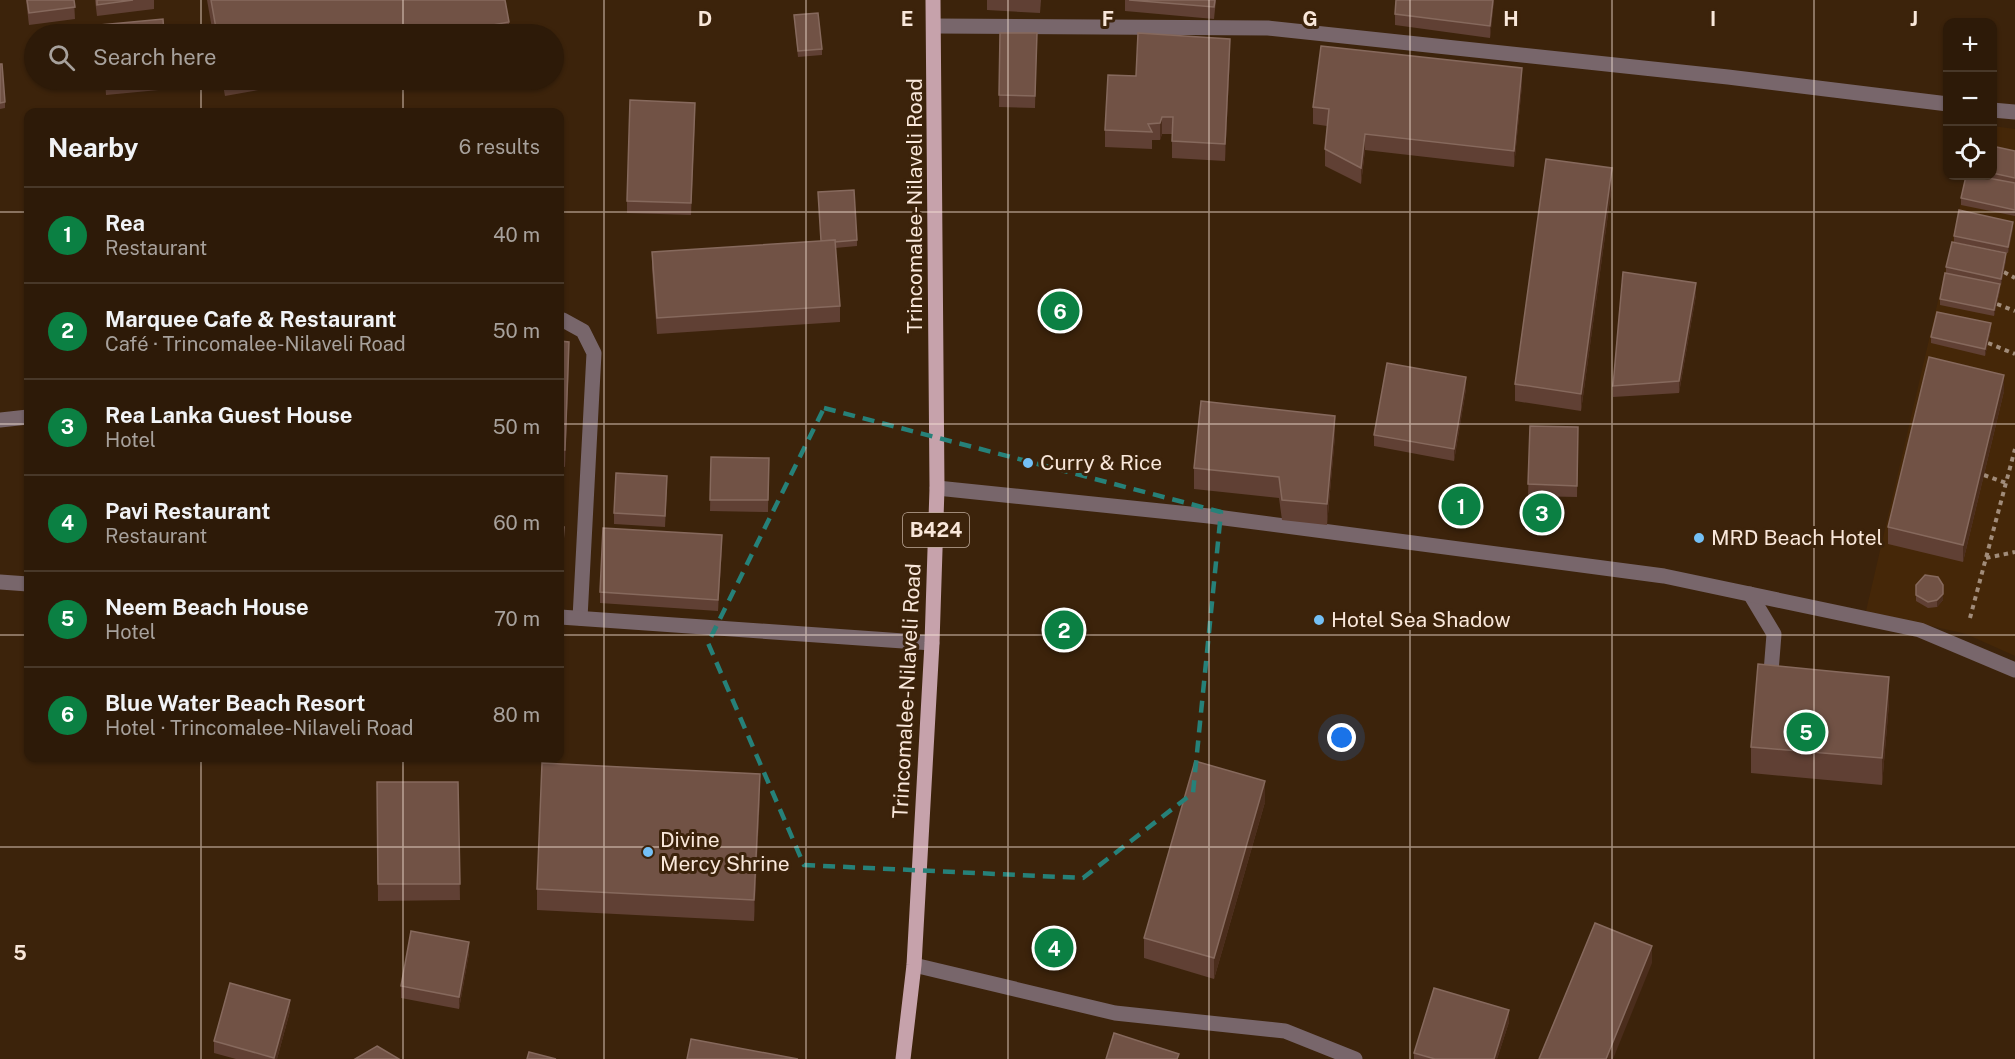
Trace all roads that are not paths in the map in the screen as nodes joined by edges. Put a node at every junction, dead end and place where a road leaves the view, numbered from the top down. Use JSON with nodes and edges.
{"nodes":[{"id":1,"x":933,"y":0,"type":"edge"},
{"id":2,"x":935,"y":26,"type":"junction"},
{"id":3,"x":1943,"y":104,"type":"edge"},
{"id":4,"x":1997,"y":110,"type":"edge"},
{"id":5,"x":2015,"y":112,"type":"edge"},
{"id":6,"x":564,"y":321,"type":"edge"},
{"id":7,"x":24,"y":417,"type":"edge"},
{"id":8,"x":0,"y":420,"type":"edge"},
{"id":9,"x":938,"y":488,"type":"junction"},
{"id":10,"x":0,"y":582,"type":"edge"},
{"id":11,"x":24,"y":584,"type":"edge"},
{"id":12,"x":1750,"y":594,"type":"junction"},
{"id":13,"x":564,"y":617,"type":"edge"},
{"id":14,"x":580,"y":618,"type":"junction"},
{"id":15,"x":932,"y":643,"type":"junction"},
{"id":16,"x":2015,"y":670,"type":"edge"},
{"id":17,"x":1771,"y":672,"type":"edge"},
{"id":18,"x":914,"y":965,"type":"junction"},
{"id":19,"x":903,"y":1059,"type":"edge"},
{"id":20,"x":1355,"y":1059,"type":"edge"}],
"edges":[{"from":1,"to":2,"type":"main road","name":"Trincomalee-Nilaveli Road","number":"B424"},
{"from":2,"to":3,"type":"street"},
{"from":2,"to":9,"type":"main road","name":"Trincomalee-Nilaveli Road","number":"B424"},
{"from":4,"to":5,"type":"street"},
{"from":6,"to":14,"type":"street"},
{"from":7,"to":8,"type":"street"},
{"from":9,"to":12,"type":"street"},
{"from":9,"to":15,"type":"main road","name":"Trincomalee-Nilaveli Road","number":"B424"},
{"from":10,"to":11,"type":"street"},
{"from":12,"to":16,"type":"street"},
{"from":12,"to":17,"type":"street"},
{"from":13,"to":14,"type":"street"},
{"from":14,"to":15,"type":"street"},
{"from":15,"to":18,"type":"main road","name":"Trincomalee-Nilaveli Road","number":"B424"},
{"from":18,"to":19,"type":"main road","name":"Trincomalee-Nilaveli Road","number":"B424"},
{"from":18,"to":20,"type":"street"}]}
